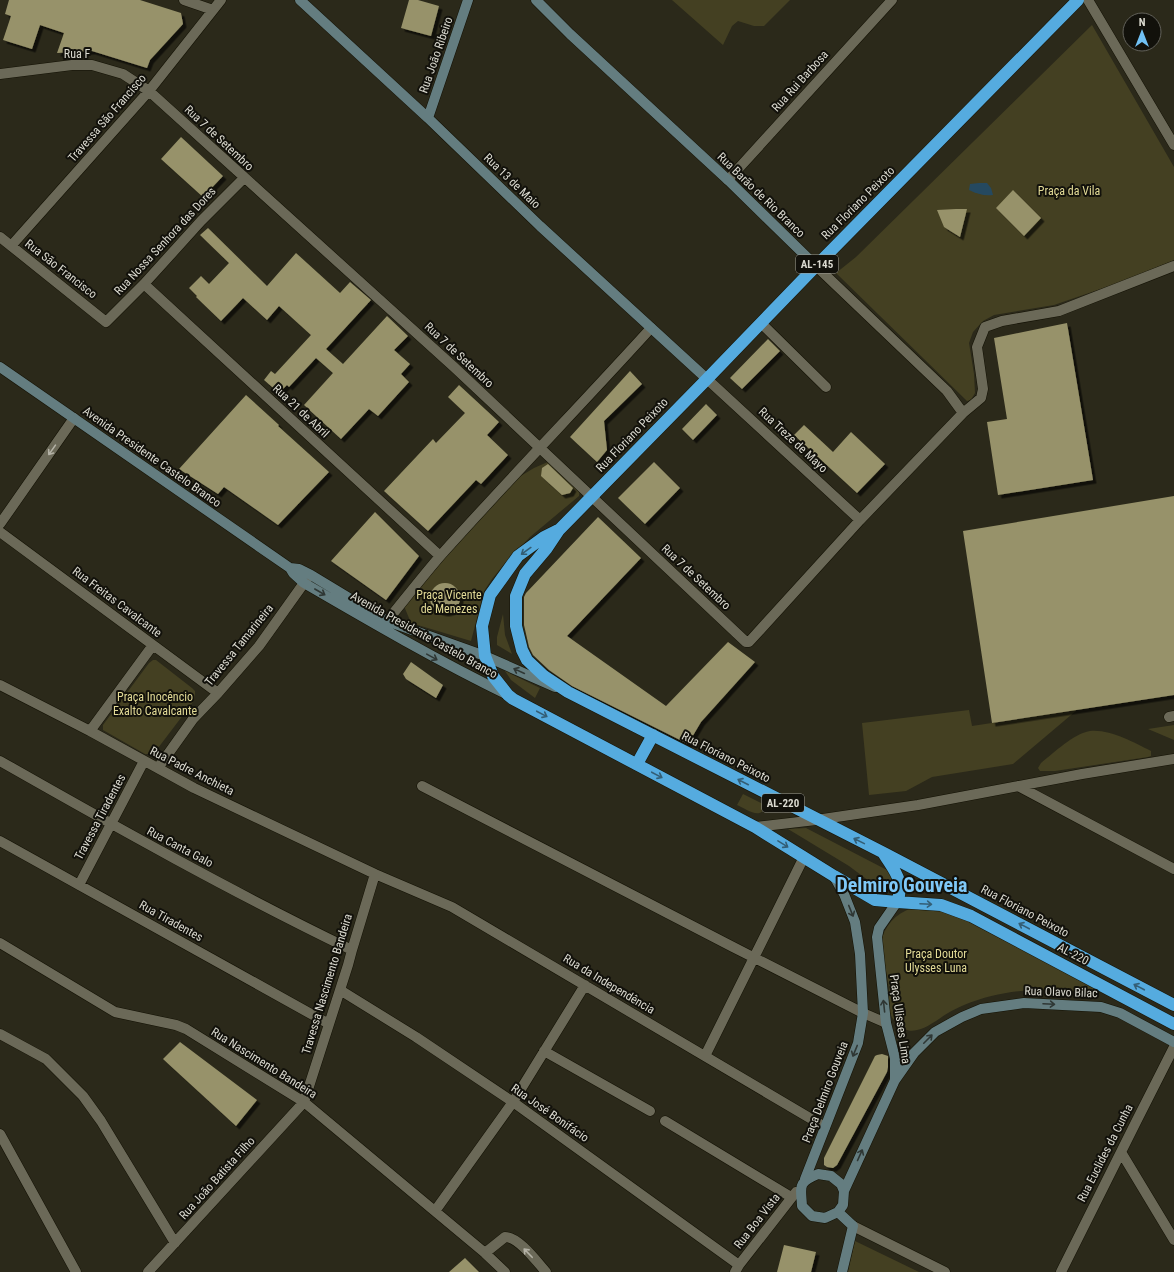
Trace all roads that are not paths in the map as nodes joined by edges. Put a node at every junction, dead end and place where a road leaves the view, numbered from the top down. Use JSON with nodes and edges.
{"nodes":[{"id":1,"x":184,"y":0,"type":"edge"},
{"id":2,"x":300,"y":0,"type":"edge"},
{"id":3,"x":468,"y":0,"type":"edge"},
{"id":4,"x":536,"y":0,"type":"edge"},
{"id":5,"x":892,"y":0,"type":"edge"},
{"id":6,"x":1078,"y":0,"type":"edge"},
{"id":7,"x":1088,"y":0,"type":"edge"},
{"id":8,"x":217,"y":3,"type":"edge"},
{"id":9,"x":0,"y":74,"type":"edge"},
{"id":10,"x":149,"y":91,"type":"junction"},
{"id":11,"x":428,"y":118,"type":"junction"},
{"id":12,"x":1174,"y":145,"type":"edge"},
{"id":13,"x":244,"y":178,"type":"junction"},
{"id":14,"x":728,"y":180,"type":"junction"},
{"id":15,"x":0,"y":237,"type":"edge"},
{"id":16,"x":11,"y":246,"type":"junction"},
{"id":17,"x":816,"y":266,"type":"junction"},
{"id":18,"x":1174,"y":266,"type":"edge"},
{"id":19,"x":144,"y":284,"type":"junction"},
{"id":20,"x":106,"y":322,"type":"joint"},
{"id":21,"x":761,"y":323,"type":"junction"},
{"id":22,"x":651,"y":328,"type":"junction"},
{"id":23,"x":0,"y":367,"type":"edge"},
{"id":24,"x":707,"y":379,"type":"junction"},
{"id":25,"x":826,"y":386,"type":"dead end"},
{"id":26,"x":964,"y":413,"type":"junction"},
{"id":27,"x":74,"y":418,"type":"junction"},
{"id":28,"x":539,"y":447,"type":"junction"},
{"id":29,"x":591,"y":497,"type":"junction"},
{"id":30,"x":860,"y":520,"type":"junction"},
{"id":31,"x":0,"y":524,"type":"edge"},
{"id":32,"x":559,"y":530,"type":"junction"},
{"id":33,"x":0,"y":532,"type":"edge"},
{"id":34,"x":440,"y":556,"type":"junction"},
{"id":35,"x":290,"y":568,"type":"junction"},
{"id":36,"x":311,"y":575,"type":"junction"},
{"id":37,"x":304,"y":583,"type":"junction"},
{"id":38,"x":387,"y":621,"type":"junction"},
{"id":39,"x":152,"y":645,"type":"junction"},
{"id":40,"x":486,"y":656,"type":"junction"},
{"id":41,"x":0,"y":685,"type":"edge"},
{"id":42,"x":568,"y":692,"type":"junction"},
{"id":43,"x":218,"y":693,"type":"junction"},
{"id":44,"x":508,"y":695,"type":"junction"},
{"id":45,"x":90,"y":731,"type":"junction"},
{"id":46,"x":653,"y":735,"type":"junction"},
{"id":47,"x":1174,"y":759,"type":"edge"},
{"id":48,"x":0,"y":761,"type":"edge"},
{"id":49,"x":144,"y":761,"type":"junction"},
{"id":50,"x":637,"y":764,"type":"junction"},
{"id":51,"x":158,"y":768,"type":"junction"},
{"id":52,"x":422,"y":786,"type":"dead end"},
{"id":53,"x":1018,"y":786,"type":"junction"},
{"id":54,"x":816,"y":820,"type":"junction"},
{"id":55,"x":111,"y":824,"type":"junction"},
{"id":56,"x":755,"y":827,"type":"junction"},
{"id":57,"x":0,"y":841,"type":"edge"},
{"id":58,"x":884,"y":853,"type":"junction"},
{"id":59,"x":804,"y":857,"type":"junction"},
{"id":60,"x":1174,"y":869,"type":"edge"},
{"id":61,"x":375,"y":874,"type":"junction"},
{"id":62,"x":834,"y":876,"type":"junction"},
{"id":63,"x":79,"y":885,"type":"junction"},
{"id":64,"x":897,"y":902,"type":"junction"},
{"id":65,"x":0,"y":943,"type":"edge"},
{"id":66,"x":352,"y":950,"type":"junction"},
{"id":67,"x":754,"y":957,"type":"junction"},
{"id":68,"x":584,"y":985,"type":"junction"},
{"id":69,"x":340,"y":990,"type":"junction"},
{"id":70,"x":1174,"y":1004,"type":"edge"},
{"id":71,"x":863,"y":1013,"type":"junction"},
{"id":72,"x":886,"y":1023,"type":"junction"},
{"id":73,"x":329,"y":1024,"type":"junction"},
{"id":74,"x":1174,"y":1024,"type":"edge"},
{"id":75,"x":0,"y":1034,"type":"edge"},
{"id":76,"x":1174,"y":1042,"type":"edge"},
{"id":77,"x":1174,"y":1047,"type":"edge"},
{"id":78,"x":544,"y":1051,"type":"junction"},
{"id":79,"x":705,"y":1056,"type":"junction"},
{"id":80,"x":895,"y":1080,"type":"junction"},
{"id":81,"x":304,"y":1102,"type":"junction"},
{"id":82,"x":513,"y":1102,"type":"junction"},
{"id":83,"x":650,"y":1111,"type":"dead end"},
{"id":84,"x":665,"y":1121,"type":"dead end"},
{"id":85,"x":825,"y":1127,"type":"junction"},
{"id":86,"x":0,"y":1134,"type":"edge"},
{"id":87,"x":1121,"y":1152,"type":"junction"},
{"id":88,"x":803,"y":1183,"type":"junction"},
{"id":89,"x":844,"y":1191,"type":"junction"},
{"id":90,"x":791,"y":1197,"type":"junction"},
{"id":91,"x":435,"y":1211,"type":"junction"},
{"id":92,"x":838,"y":1212,"type":"junction"},
{"id":93,"x":853,"y":1226,"type":"junction"},
{"id":94,"x":1174,"y":1240,"type":"edge"},
{"id":95,"x":175,"y":1243,"type":"junction"},
{"id":96,"x":486,"y":1253,"type":"junction"},
{"id":97,"x":737,"y":1268,"type":"edge"},
{"id":98,"x":76,"y":1272,"type":"edge"},
{"id":99,"x":148,"y":1272,"type":"edge"},
{"id":100,"x":505,"y":1272,"type":"edge"},
{"id":101,"x":546,"y":1272,"type":"edge"},
{"id":102,"x":842,"y":1272,"type":"edge"},
{"id":103,"x":945,"y":1272,"type":"edge"},
{"id":104,"x":1061,"y":1272,"type":"edge"}],
"edges":[{"from":1,"to":8,"type":"street"},
{"from":2,"to":11,"type":"street","name":"Rua 13 de Maio"},
{"from":3,"to":11,"type":"street","name":"Rua João Ribeiro"},
{"from":4,"to":14,"type":"street","name":"Rua Barão de Rio Branco"},
{"from":5,"to":14,"type":"street","name":"Rua Rui Barbosa"},
{"from":6,"to":17,"type":"highway","name":"Rua Floriano Peixoto","number":"AL-145"},
{"from":7,"to":12,"type":"street"},
{"from":8,"to":10,"type":"street","name":"Travessa São Francisco"},
{"from":9,"to":10,"type":"street","name":"Rua F"},
{"from":10,"to":13,"type":"street","name":"Rua 7 de Setembro"},
{"from":10,"to":16,"type":"street","name":"Travessa São Francisco"},
{"from":11,"to":22,"type":"street","name":"Rua 13 de Maio"},
{"from":13,"to":19,"type":"street","name":"Rua Nossa Senhora das Dores"},
{"from":13,"to":28,"type":"street","name":"Rua 7 de Setembro"},
{"from":14,"to":17,"type":"street","name":"Rua Barão de Rio Branco"},
{"from":15,"to":16,"type":"street","name":"Rua São Francisco"},
{"from":16,"to":20,"type":"street","name":"Rua São Francisco"},
{"from":17,"to":21,"type":"highway","name":"Rua Floriano Peixoto","number":"AL-145"},
{"from":17,"to":26,"type":"street","name":"Rua Barão de Rio Branco"},
{"from":18,"to":26,"type":"street"},
{"from":19,"to":20,"type":"street","name":"Rua Nossa Senhora das Dores"},
{"from":19,"to":34,"type":"street","name":"Rua 21 de Abril"},
{"from":21,"to":24,"type":"highway","name":"Rua Floriano Peixoto","number":"AL-145"},
{"from":21,"to":25,"type":"street"},
{"from":22,"to":24,"type":"street","name":"Rua 13 de Maio"},
{"from":22,"to":28,"type":"street"},
{"from":23,"to":27,"type":"street","name":"Avenida Presidente Castelo Branco"},
{"from":24,"to":29,"type":"highway","name":"Rua Floriano Peixoto","number":"AL-145"},
{"from":24,"to":30,"type":"street","name":"Rua Treze de Mayo"},
{"from":26,"to":30,"type":"street"},
{"from":27,"to":31,"type":"street","one_way":true},
{"from":27,"to":35,"type":"street","name":"Avenida Presidente Castelo Branco"},
{"from":28,"to":29,"type":"street","name":"Rua 7 de Setembro"},
{"from":28,"to":34,"type":"street"},
{"from":29,"to":30,"type":"street","name":"Rua 7 de Setembro"},
{"from":29,"to":32,"type":"highway","name":"Rua Floriano Peixoto","number":"AL-145"},
{"from":32,"to":40,"type":"highway","name":"Rua Floriano Peixoto","number":"AL-220","one_way":true},
{"from":32,"to":42,"type":"highway","name":"Rua Floriano Peixoto","number":"AL-220"},
{"from":33,"to":39,"type":"street","name":"Rua Freitas Cavalcante"},
{"from":34,"to":38,"type":"street"},
{"from":35,"to":36,"type":"street","name":"Avenida Presidente Castelo Branco"},
{"from":35,"to":37,"type":"street","name":"Avenida Presidente Castelo Branco"},
{"from":36,"to":37,"type":"street","name":"Travessa Tamarineira"},
{"from":36,"to":38,"type":"street","name":"Avenida Presidente Castelo Branco"},
{"from":37,"to":43,"type":"street","name":"Travessa Tamarineira"},
{"from":37,"to":44,"type":"street","name":"Avenida Presidente Castelo Branco","one_way":true},
{"from":38,"to":40,"type":"street","name":"Avenida Presidente Castelo Branco"},
{"from":39,"to":43,"type":"street","name":"Rua Freitas Cavalcante"},
{"from":39,"to":45,"type":"street"},
{"from":42,"to":40,"type":"street","name":"Avenida Presidente Castelo Branco","one_way":true},
{"from":40,"to":44,"type":"highway","name":"Rua Floriano Peixoto","number":"AL-220"},
{"from":41,"to":45,"type":"street","name":"Rua Padre Anchieta"},
{"from":42,"to":46,"type":"highway","name":"Rua Floriano Peixoto","number":"AL-220"},
{"from":43,"to":51,"type":"street","name":"Travessa Tamarineira"},
{"from":44,"to":50,"type":"highway","name":"AL-220","number":"AL-220","one_way":true},
{"from":45,"to":49,"type":"street","name":"Rua Padre Anchieta"},
{"from":46,"to":50,"type":"highway"},
{"from":54,"to":46,"type":"highway","name":"Rua Floriano Peixoto","number":"AL-220","one_way":true},
{"from":47,"to":53,"type":"street"},
{"from":48,"to":55,"type":"street","name":"Rua Canta Galo"},
{"from":49,"to":51,"type":"street","name":"Rua Padre Anchieta"},
{"from":49,"to":55,"type":"street","name":"Travessa Tiradentes"},
{"from":50,"to":56,"type":"highway","name":"AL-220","number":"AL-220","one_way":true},
{"from":51,"to":61,"type":"street","name":"Rua Padre Anchieta"},
{"from":52,"to":67,"type":"street"},
{"from":53,"to":54,"type":"street"},
{"from":53,"to":60,"type":"street"},
{"from":54,"to":56,"type":"street"},
{"from":58,"to":54,"type":"highway","name":"Rua Floriano Peixoto","number":"AL-220","one_way":true},
{"from":55,"to":63,"type":"street","name":"Travessa Tiradentes"},
{"from":55,"to":66,"type":"street","name":"Rua Canta Galo"},
{"from":56,"to":59,"type":"highway","name":"AL-220","number":"AL-220","one_way":true},
{"from":57,"to":63,"type":"street","name":"Rua Tiradentes"},
{"from":58,"to":64,"type":"highway"},
{"from":70,"to":58,"type":"highway","name":"Rua Floriano Peixoto","number":"AL-220","one_way":true},
{"from":59,"to":62,"type":"highway","name":"AL-220","number":"AL-220"},
{"from":59,"to":67,"type":"street"},
{"from":61,"to":66,"type":"street","name":"Travessa Nascimento Bandeira"},
{"from":61,"to":68,"type":"street","name":"Rua da Independência"},
{"from":62,"to":64,"type":"highway","name":"AL-220","number":"AL-220"},
{"from":62,"to":71,"type":"street","one_way":true},
{"from":63,"to":73,"type":"street","name":"Rua Tiradentes"},
{"from":72,"to":64,"type":"street","name":"Praça Ulisses Lima","one_way":true},
{"from":64,"to":74,"type":"highway","name":"AL-220","number":"AL-220","one_way":true},
{"from":65,"to":81,"type":"street","name":"Rua Nascimento Bandeira"},
{"from":66,"to":69,"type":"street","name":"Travessa Nascimento Bandeira"},
{"from":67,"to":71,"type":"street"},
{"from":67,"to":79,"type":"street"},
{"from":68,"to":78,"type":"street"},
{"from":68,"to":79,"type":"street","name":"Rua da Independência"},
{"from":69,"to":73,"type":"street","name":"Travessa Nascimento Bandeira"},
{"from":69,"to":82,"type":"street","name":"Rua José Bonifácio"},
{"from":71,"to":72,"type":"street"},
{"from":71,"to":85,"type":"street","name":"Praça Delmiro Gouveia","one_way":true},
{"from":72,"to":80,"type":"street","name":"Praça Ulisses Lima"},
{"from":73,"to":81,"type":"street","name":"Travessa Nascimento Bandeira"},
{"from":75,"to":95,"type":"street"},
{"from":80,"to":76,"type":"street","name":"Rua Olavo Bilac","one_way":true},
{"from":77,"to":87,"type":"street","name":"Rua Euclides da Cunha"},
{"from":78,"to":82,"type":"street"},
{"from":78,"to":83,"type":"street"},
{"from":79,"to":85,"type":"street","name":"Rua da Independência"},
{"from":89,"to":80,"type":"street","name":"Praça Ulisses Lima","one_way":true},
{"from":81,"to":91,"type":"street","name":"Rua Nascimento Bandeira"},
{"from":81,"to":95,"type":"street","name":"Rua João Batista Filho"},
{"from":82,"to":91,"type":"street"},
{"from":82,"to":97,"type":"street","name":"Rua José Bonifácio"},
{"from":84,"to":90,"type":"street"},
{"from":85,"to":88,"type":"street","name":"Praça Delmiro Gouveia"},
{"from":86,"to":98,"type":"street"},
{"from":87,"to":94,"type":"street"},
{"from":87,"to":104,"type":"street","name":"Rua Euclides da Cunha"},
{"from":88,"to":89,"type":"street"},
{"from":88,"to":90,"type":"street","name":"Rua Boa Vista"},
{"from":88,"to":92,"type":"street"},
{"from":89,"to":92,"type":"street"},
{"from":90,"to":97,"type":"street","name":"Rua Boa Vista"},
{"from":91,"to":96,"type":"street","name":"Rua Nascimento Bandeira"},
{"from":92,"to":93,"type":"street"},
{"from":93,"to":102,"type":"street"},
{"from":93,"to":103,"type":"street"},
{"from":95,"to":99,"type":"street","name":"Rua João Batista Filho"},
{"from":96,"to":100,"type":"street","name":"Rua Nascimento Bandeira"},
{"from":101,"to":96,"type":"street","one_way":true}]}
